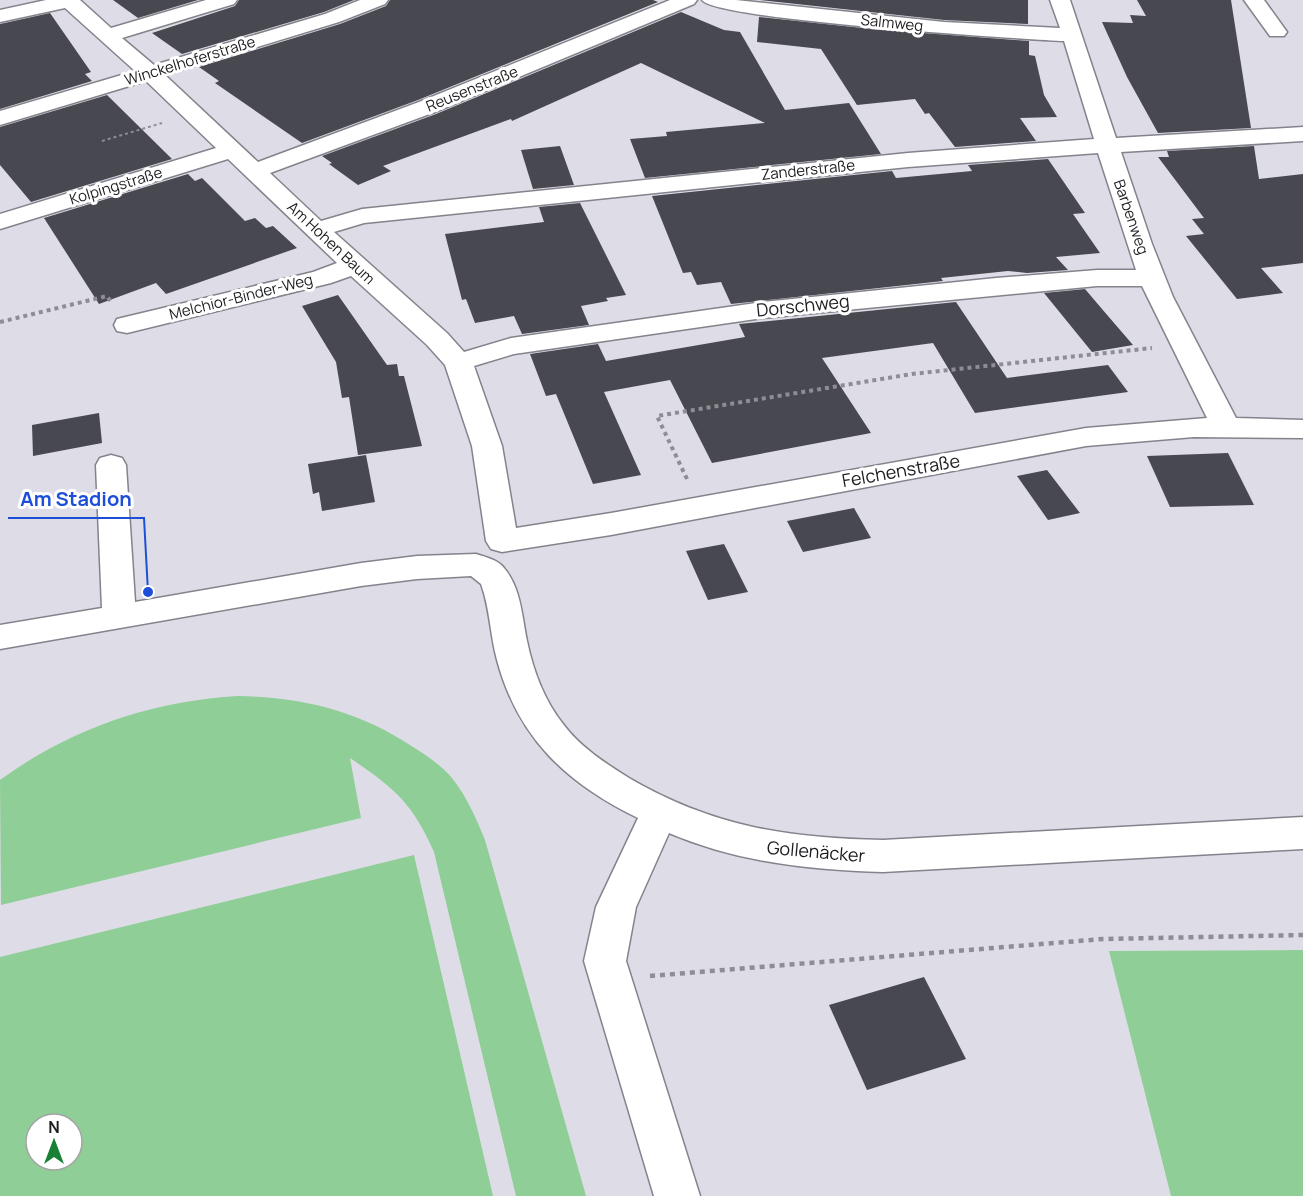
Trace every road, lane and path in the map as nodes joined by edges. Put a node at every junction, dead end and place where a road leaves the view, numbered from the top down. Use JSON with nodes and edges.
{"nodes":[{"id":1,"x":68,"y":0,"type":"edge"},
{"id":2,"x":227,"y":0,"type":"edge"},
{"id":3,"x":378,"y":0,"type":"edge"},
{"id":4,"x":687,"y":0,"type":"edge"},
{"id":5,"x":712,"y":0,"type":"edge"},
{"id":6,"x":1060,"y":0,"type":"edge"},
{"id":7,"x":1254,"y":0,"type":"edge"},
{"id":8,"x":0,"y":16,"type":"edge"},
{"id":9,"x":1277,"y":32,"type":"dead end"},
{"id":10,"x":109,"y":35,"type":"junction"},
{"id":11,"x":1073,"y":35,"type":"junction"},
{"id":12,"x":150,"y":73,"type":"junction"},
{"id":13,"x":191,"y":113,"type":"junction"},
{"id":14,"x":0,"y":118,"type":"edge"},
{"id":15,"x":1303,"y":134,"type":"edge"},
{"id":16,"x":102,"y":141,"type":"dead end"},
{"id":17,"x":1108,"y":145,"type":"junction"},
{"id":18,"x":232,"y":150,"type":"junction"},
{"id":19,"x":255,"y":171,"type":"junction"},
{"id":20,"x":0,"y":222,"type":"edge"},
{"id":21,"x":316,"y":230,"type":"junction"},
{"id":22,"x":354,"y":265,"type":"junction"},
{"id":23,"x":1152,"y":278,"type":"junction"},
{"id":24,"x":107,"y":296,"type":"dead end"},
{"id":25,"x":0,"y":322,"type":"edge"},
{"id":26,"x":127,"y":325,"type":"dead end"},
{"id":27,"x":1182,"y":344,"type":"junction"},
{"id":28,"x":458,"y":362,"type":"junction"},
{"id":29,"x":1225,"y":426,"type":"junction"},
{"id":30,"x":1303,"y":429,"type":"edge"},
{"id":31,"x":111,"y":465,"type":"dead end"},
{"id":32,"x":700,"y":508,"type":"junction"},
{"id":33,"x":489,"y":553,"type":"junction"},
{"id":34,"x":119,"y":618,"type":"junction"},
{"id":35,"x":0,"y":637,"type":"edge"},
{"id":36,"x":659,"y":813,"type":"junction"},
{"id":37,"x":1303,"y":833,"type":"edge"},
{"id":38,"x":1303,"y":935,"type":"edge"},
{"id":39,"x":610,"y":979,"type":"junction"},
{"id":40,"x":677,"y":1196,"type":"edge"}],
"edges":[{"from":1,"to":8,"type":"street"},
{"from":1,"to":10,"type":"street","name":"Am Hohen Baum"},
{"from":2,"to":10,"type":"street"},
{"from":3,"to":12,"type":"street","name":"Winckelhoferstraße"},
{"from":4,"to":19,"type":"street","name":"Reusenstraße"},
{"from":5,"to":11,"type":"street","name":"Salmweg"},
{"from":6,"to":11,"type":"street","name":"Barbenweg"},
{"from":7,"to":9,"type":"street"},
{"from":10,"to":12,"type":"street","name":"Am Hohen Baum"},
{"from":11,"to":17,"type":"street","name":"Barbenweg"},
{"from":12,"to":13,"type":"street","name":"Am Hohen Baum"},
{"from":12,"to":14,"type":"street","name":"Winckelhoferstraße"},
{"from":13,"to":16,"type":"path"},
{"from":13,"to":18,"type":"street","name":"Am Hohen Baum"},
{"from":15,"to":17,"type":"street","name":"Zanderstraße"},
{"from":17,"to":21,"type":"street","name":"Zanderstraße"},
{"from":17,"to":23,"type":"street","name":"Barbenweg"},
{"from":18,"to":19,"type":"street","name":"Am Hohen Baum"},
{"from":18,"to":20,"type":"street","name":"Kolpingstraße"},
{"from":19,"to":21,"type":"street","name":"Am Hohen Baum"},
{"from":21,"to":22,"type":"street","name":"Am Hohen Baum"},
{"from":22,"to":26,"type":"street","name":"Melchior-Binder-Weg"},
{"from":22,"to":28,"type":"street","name":"Am Hohen Baum"},
{"from":23,"to":27,"type":"street","name":"Barbenweg"},
{"from":23,"to":28,"type":"street","name":"Dorschweg"},
{"from":24,"to":25,"type":"path"},
{"from":27,"to":29,"type":"street","name":"Barbenweg"},
{"from":27,"to":32,"type":"path"},
{"from":28,"to":33,"type":"street","name":"Am Hohen Baum"},
{"from":29,"to":30,"type":"street","name":"Felchenstraße"},
{"from":29,"to":32,"type":"street","name":"Felchenstraße"},
{"from":31,"to":34,"type":"street"},
{"from":32,"to":33,"type":"street","name":"Felchenstraße"},
{"from":33,"to":34,"type":"street","name":"Felchenstraße"},
{"from":33,"to":36,"type":"street","name":"Gollenäcker"},
{"from":34,"to":35,"type":"street","name":"Felchenstraße"},
{"from":36,"to":37,"type":"street","name":"Gollenäcker"},
{"from":36,"to":39,"type":"street"},
{"from":38,"to":39,"type":"path"},
{"from":39,"to":40,"type":"street"}]}
